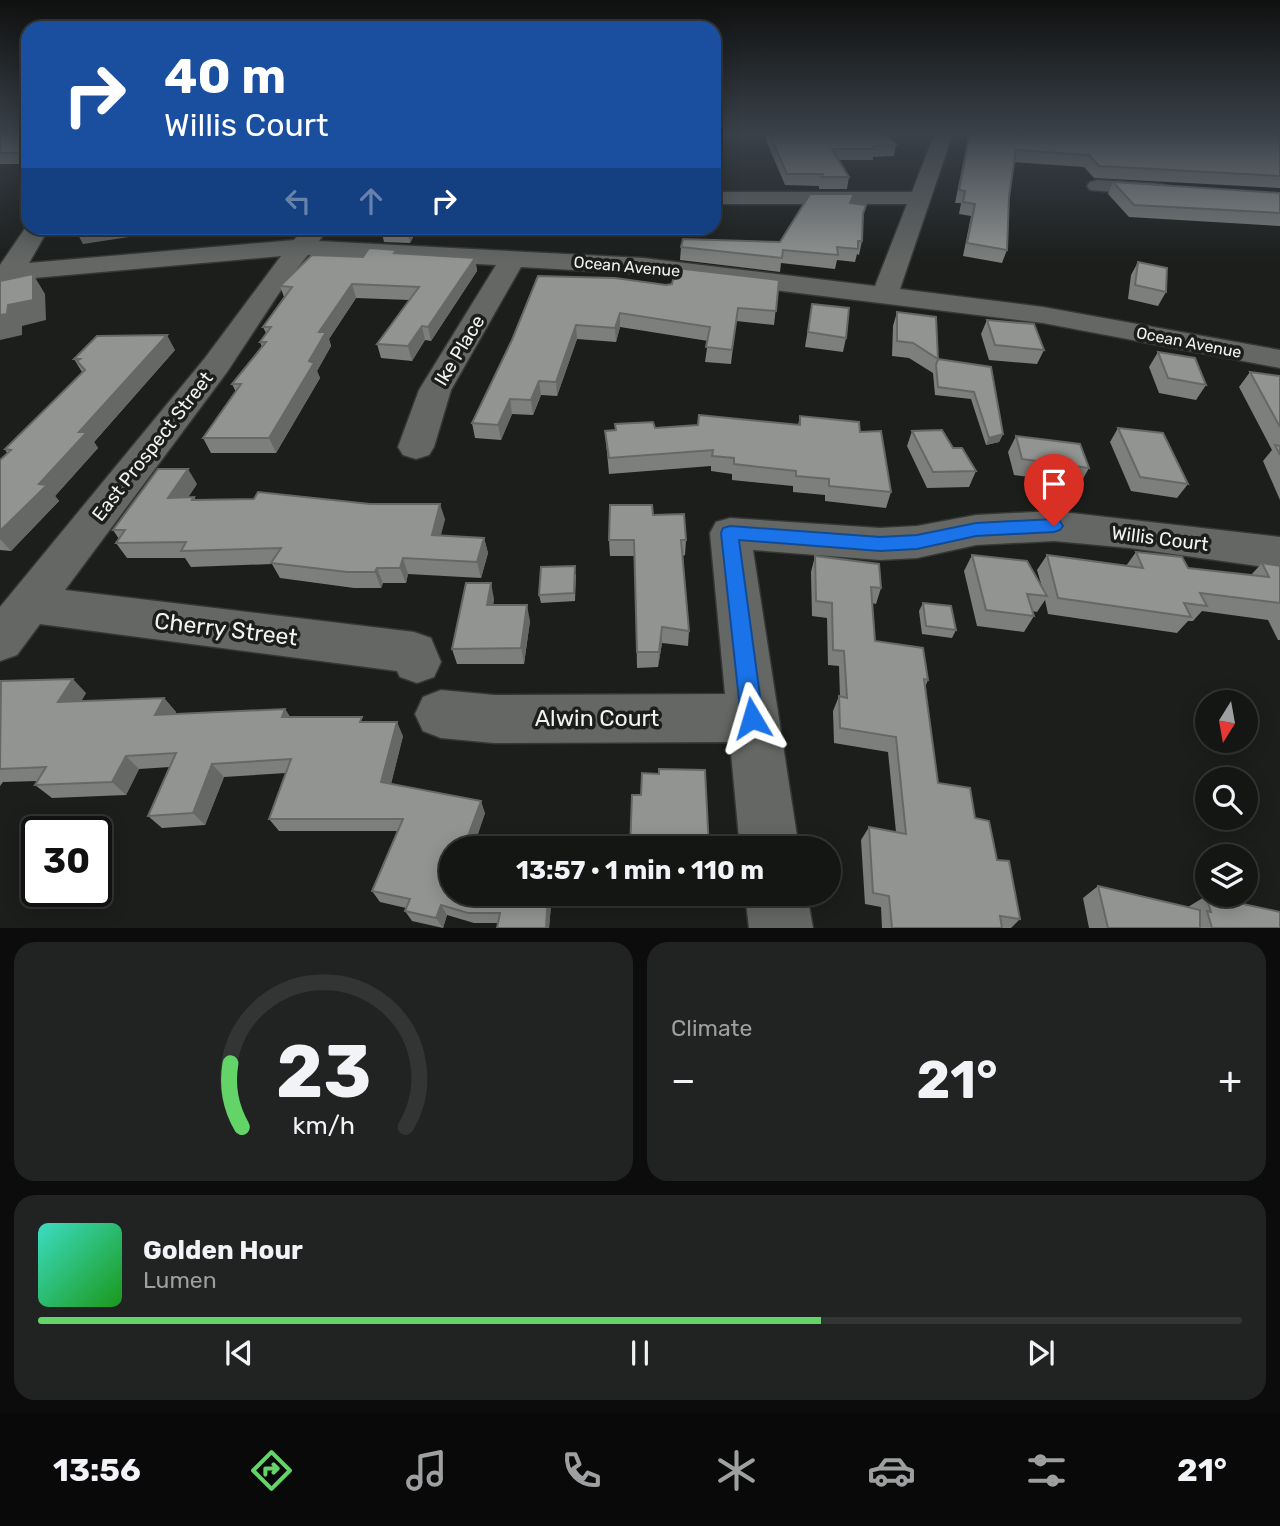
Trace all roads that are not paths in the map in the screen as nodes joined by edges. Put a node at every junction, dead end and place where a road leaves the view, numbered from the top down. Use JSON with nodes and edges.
{"nodes":[{"id":1,"x":928,"y":176,"type":"edge"},
{"id":2,"x":1097,"y":186,"type":"dead end"},
{"id":3,"x":1180,"y":191,"type":"edge"},
{"id":4,"x":721,"y":198,"type":"edge"},
{"id":5,"x":920,"y":198,"type":"junction"},
{"id":6,"x":32,"y":235,"type":"edge"},
{"id":7,"x":309,"y":237,"type":"edge"},
{"id":8,"x":513,"y":258,"type":"junction"},
{"id":9,"x":5,"y":272,"type":"edge"},
{"id":10,"x":885,"y":294,"type":"junction"},
{"id":11,"x":1280,"y":359,"type":"edge"},
{"id":12,"x":416,"y":447,"type":"dead end"},
{"id":13,"x":1280,"y":553,"type":"edge"},
{"id":14,"x":28,"y":604,"type":"junction"},
{"id":15,"x":0,"y":641,"type":"edge"},
{"id":16,"x":417,"y":662,"type":"dead end"},
{"id":17,"x":441,"y":714,"type":"dead end"},
{"id":18,"x":752,"y":718,"type":"junction"},
{"id":19,"x":768,"y":836,"type":"edge"},
{"id":20,"x":778,"y":906,"type":"edge"},
{"id":21,"x":781,"y":928,"type":"edge"}],
"edges":[{"from":1,"to":5,"type":"street"},
{"from":2,"to":3,"type":"street"},
{"from":4,"to":5,"type":"street"},
{"from":5,"to":10,"type":"street"},
{"from":6,"to":9,"type":"street"},
{"from":7,"to":8,"type":"street","name":"Ocean Avenue"},
{"from":7,"to":9,"type":"street","name":"Ocean Avenue"},
{"from":7,"to":14,"type":"street","name":"East Prospect Street"},
{"from":8,"to":10,"type":"street","name":"Ocean Avenue"},
{"from":8,"to":12,"type":"street","name":"Ike Place"},
{"from":10,"to":11,"type":"street","name":"Ocean Avenue"},
{"from":13,"to":18,"type":"street","name":"Willis Court"},
{"from":14,"to":15,"type":"street","name":"East Prospect Street"},
{"from":14,"to":16,"type":"street","name":"Cherry Street"},
{"from":17,"to":18,"type":"street","name":"Alwin Court"},
{"from":18,"to":19,"type":"street"},
{"from":20,"to":21,"type":"street"}]}
